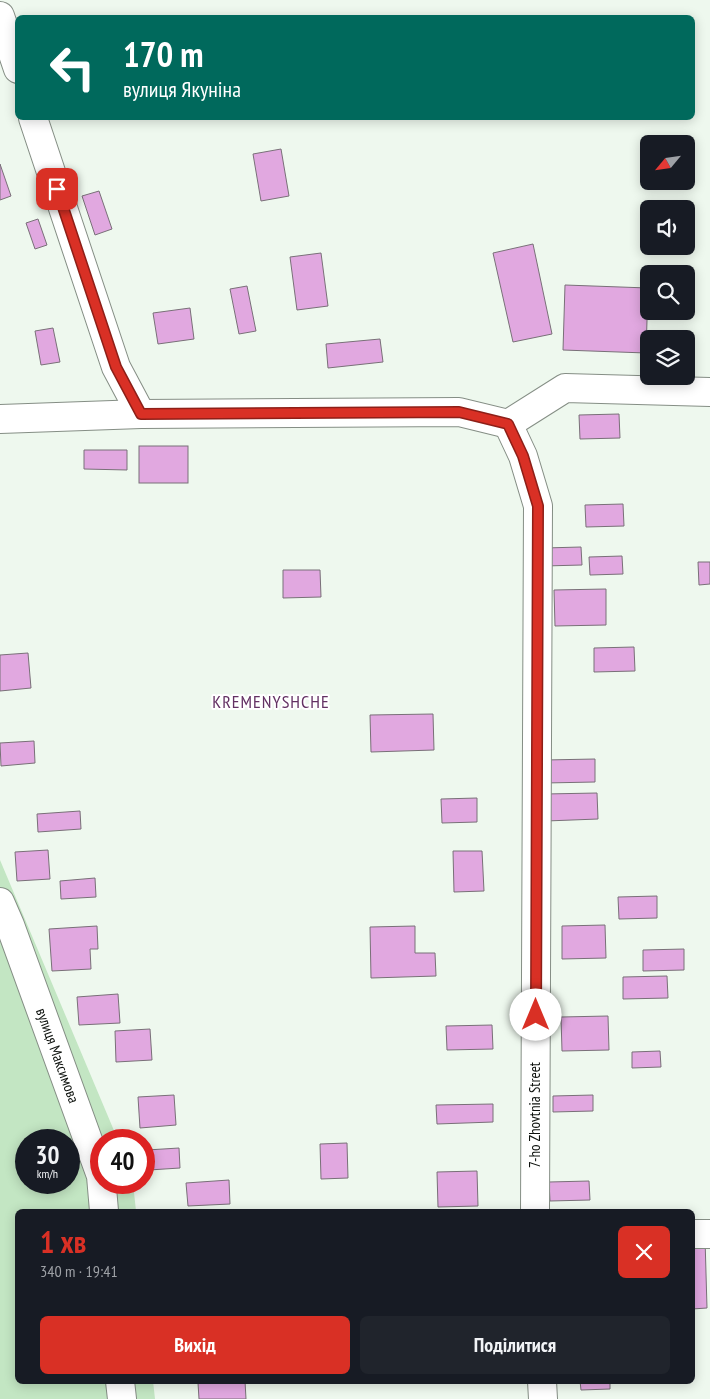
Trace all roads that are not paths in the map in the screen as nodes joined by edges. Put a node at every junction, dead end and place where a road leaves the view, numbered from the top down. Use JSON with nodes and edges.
{"nodes":[{"id":1,"x":0,"y":16,"type":"edge"},
{"id":2,"x":15,"y":60,"type":"edge"},
{"id":3,"x":35,"y":120,"type":"edge"},
{"id":4,"x":710,"y":392,"type":"edge"},
{"id":5,"x":141,"y":414,"type":"junction"},
{"id":6,"x":0,"y":419,"type":"edge"},
{"id":7,"x":508,"y":424,"type":"junction"},
{"id":8,"x":0,"y":902,"type":"edge"},
{"id":9,"x":104,"y":1209,"type":"edge"},
{"id":10,"x":535,"y":1209,"type":"edge"},
{"id":11,"x":695,"y":1234,"type":"edge"},
{"id":12,"x":710,"y":1234,"type":"edge"},
{"id":13,"x":120,"y":1384,"type":"edge"},
{"id":14,"x":542,"y":1384,"type":"edge"},
{"id":15,"x":122,"y":1399,"type":"edge"},
{"id":16,"x":542,"y":1399,"type":"edge"}],
"edges":[{"from":1,"to":2,"type":"street"},
{"from":3,"to":5,"type":"street"},
{"from":4,"to":7,"type":"street"},
{"from":5,"to":6,"type":"street"},
{"from":5,"to":7,"type":"street"},
{"from":7,"to":10,"type":"street","name":"7-ho Zhovtnia Street"},
{"from":8,"to":9,"type":"street","name":"вулиця Максимова"},
{"from":11,"to":12,"type":"street"},
{"from":13,"to":15,"type":"street"},
{"from":14,"to":16,"type":"street"}]}
